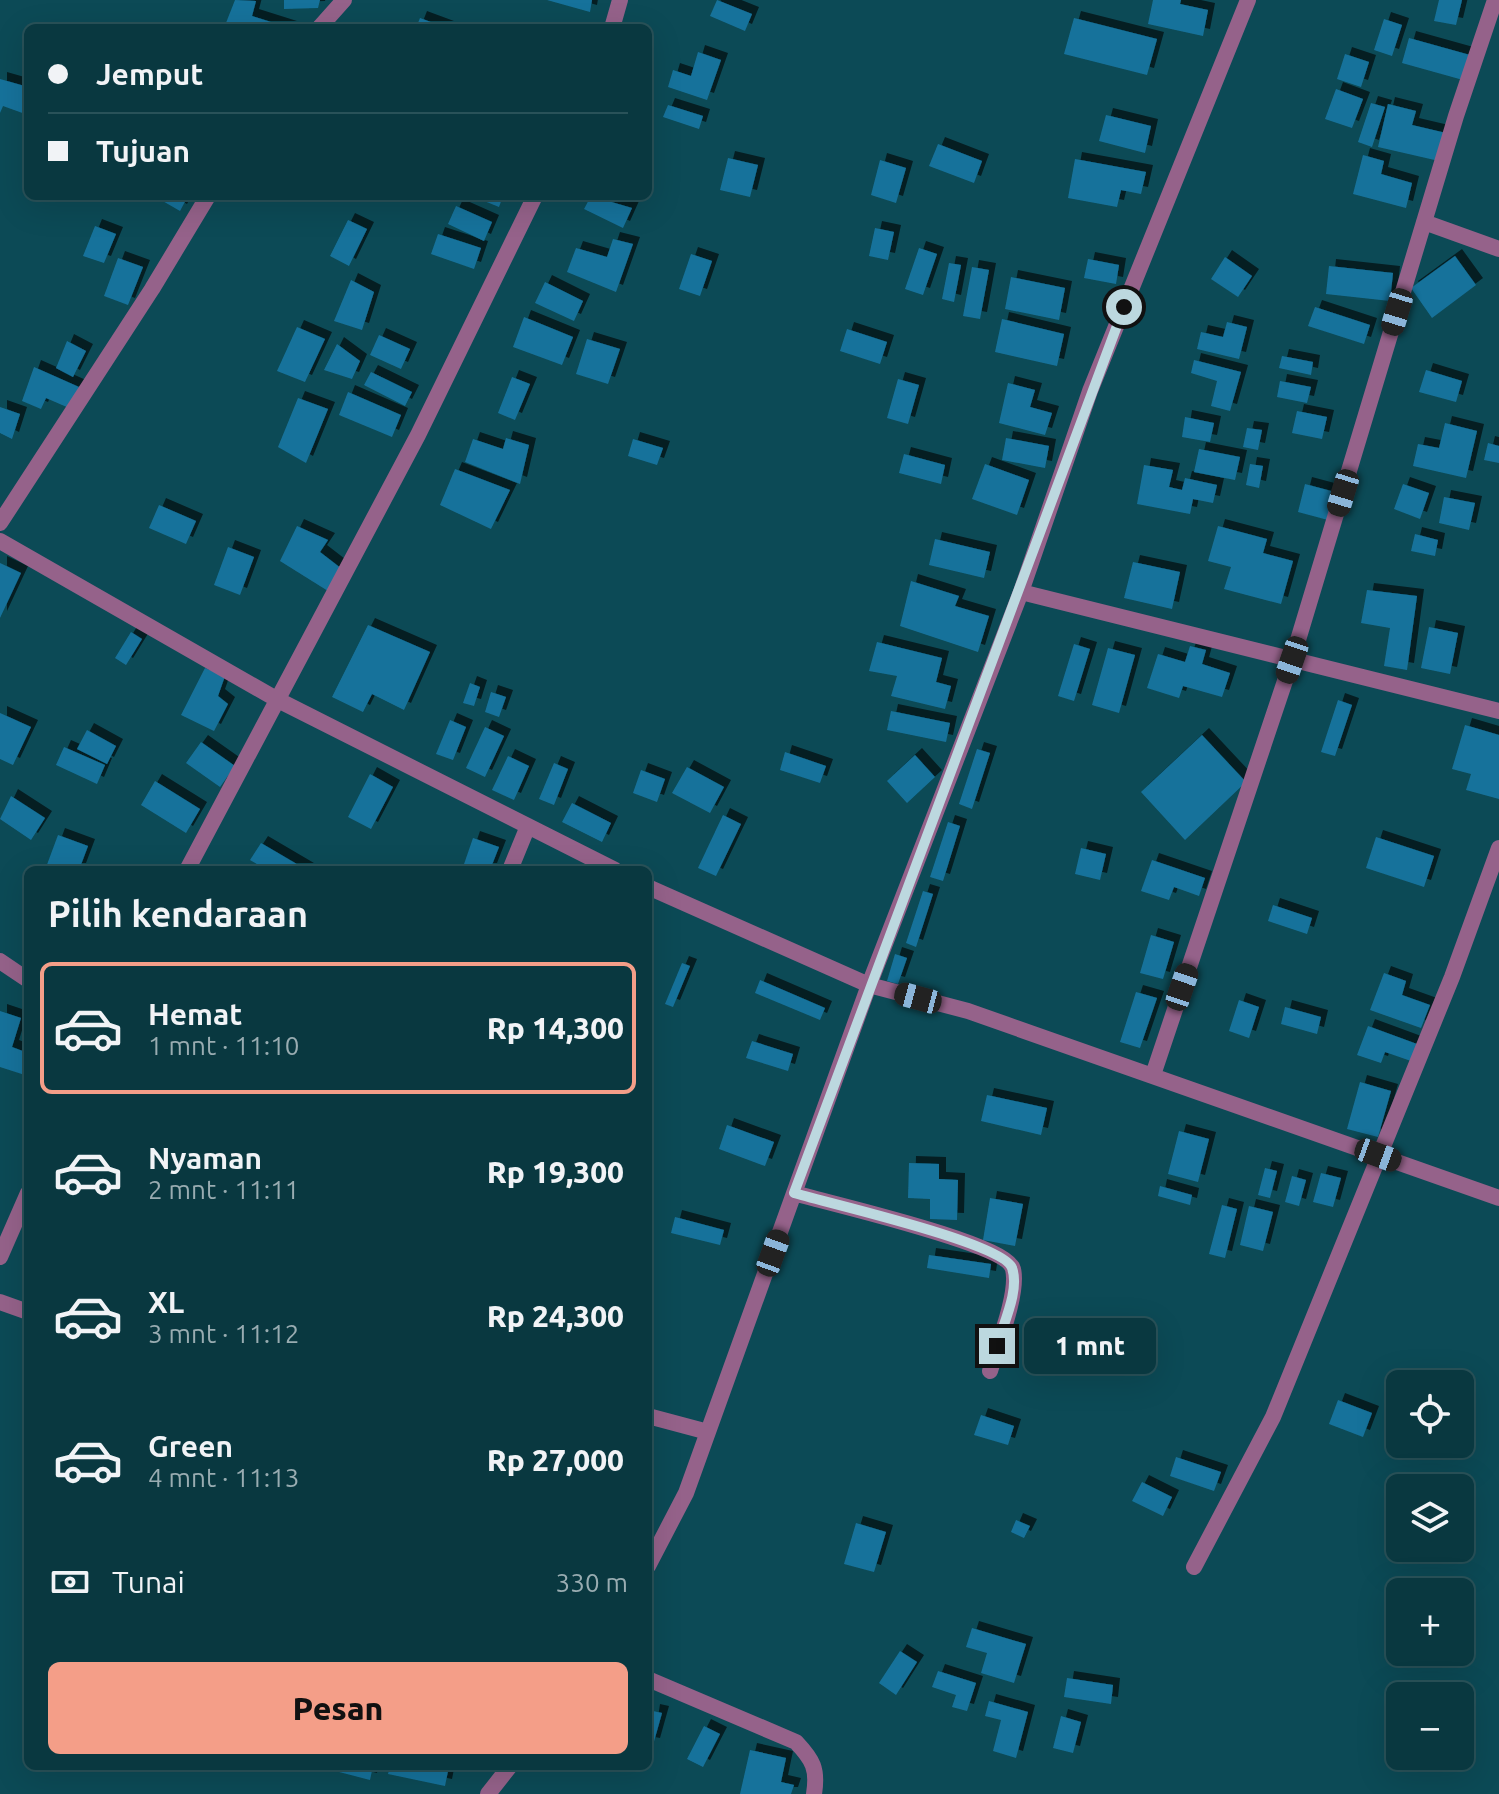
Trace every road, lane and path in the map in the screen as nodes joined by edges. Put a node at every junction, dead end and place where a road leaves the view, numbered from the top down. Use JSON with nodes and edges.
{"nodes":[{"id":1,"x":344,"y":0,"type":"edge"},
{"id":2,"x":620,"y":0,"type":"edge"},
{"id":3,"x":1248,"y":0,"type":"edge"},
{"id":4,"x":1495,"y":0,"type":"edge"},
{"id":5,"x":323,"y":24,"type":"edge"},
{"id":6,"x":613,"y":24,"type":"edge"},
{"id":7,"x":206,"y":200,"type":"edge"},
{"id":8,"x":533,"y":200,"type":"edge"},
{"id":9,"x":1424,"y":222,"type":"junction"},
{"id":10,"x":1499,"y":249,"type":"edge"},
{"id":11,"x":0,"y":523,"type":"edge"},
{"id":12,"x":0,"y":541,"type":"edge"},
{"id":13,"x":1021,"y":592,"type":"junction"},
{"id":14,"x":1292,"y":660,"type":"junction"},
{"id":15,"x":278,"y":700,"type":"junction"},
{"id":16,"x":1499,"y":711,"type":"edge"},
{"id":17,"x":528,"y":826,"type":"junction"},
{"id":18,"x":1499,"y":848,"type":"edge"},
{"id":19,"x":189,"y":866,"type":"edge"},
{"id":20,"x":512,"y":866,"type":"edge"},
{"id":21,"x":607,"y":866,"type":"edge"},
{"id":22,"x":652,"y":889,"type":"edge"},
{"id":23,"x":0,"y":961,"type":"edge"},
{"id":24,"x":24,"y":977,"type":"edge"},
{"id":25,"x":869,"y":985,"type":"junction"},
{"id":26,"x":1153,"y":1075,"type":"junction"},
{"id":27,"x":1378,"y":1155,"type":"junction"},
{"id":28,"x":794,"y":1193,"type":"junction"},
{"id":29,"x":1499,"y":1198,"type":"edge"},
{"id":30,"x":24,"y":1202,"type":"edge"},
{"id":31,"x":0,"y":1257,"type":"edge"},
{"id":32,"x":0,"y":1302,"type":"edge"},
{"id":33,"x":24,"y":1311,"type":"edge"},
{"id":34,"x":990,"y":1371,"type":"dead end"},
{"id":35,"x":652,"y":1417,"type":"edge"},
{"id":36,"x":708,"y":1432,"type":"junction"},
{"id":37,"x":652,"y":1558,"type":"edge"},
{"id":38,"x":1194,"y":1567,"type":"dead end"},
{"id":39,"x":652,"y":1681,"type":"edge"},
{"id":40,"x":507,"y":1770,"type":"edge"},
{"id":41,"x":488,"y":1794,"type":"edge"},
{"id":42,"x":814,"y":1794,"type":"edge"}],
"edges":[{"from":1,"to":5,"type":"street"},
{"from":2,"to":6,"type":"street"},
{"from":3,"to":13,"type":"street"},
{"from":4,"to":9,"type":"street"},
{"from":7,"to":11,"type":"street"},
{"from":8,"to":15,"type":"street"},
{"from":9,"to":10,"type":"street"},
{"from":9,"to":14,"type":"street"},
{"from":12,"to":15,"type":"street"},
{"from":13,"to":14,"type":"street"},
{"from":13,"to":25,"type":"street"},
{"from":14,"to":16,"type":"street"},
{"from":14,"to":26,"type":"street"},
{"from":15,"to":17,"type":"street"},
{"from":15,"to":19,"type":"street"},
{"from":17,"to":20,"type":"street"},
{"from":17,"to":21,"type":"street"},
{"from":18,"to":27,"type":"street"},
{"from":22,"to":25,"type":"street"},
{"from":23,"to":24,"type":"street"},
{"from":25,"to":26,"type":"street"},
{"from":25,"to":28,"type":"street"},
{"from":26,"to":27,"type":"street"},
{"from":27,"to":29,"type":"street"},
{"from":27,"to":38,"type":"street"},
{"from":28,"to":34,"type":"street"},
{"from":28,"to":36,"type":"street"},
{"from":30,"to":31,"type":"street"},
{"from":32,"to":33,"type":"street"},
{"from":35,"to":36,"type":"street"},
{"from":36,"to":37,"type":"street"},
{"from":39,"to":42,"type":"street"},
{"from":40,"to":41,"type":"street"}]}
